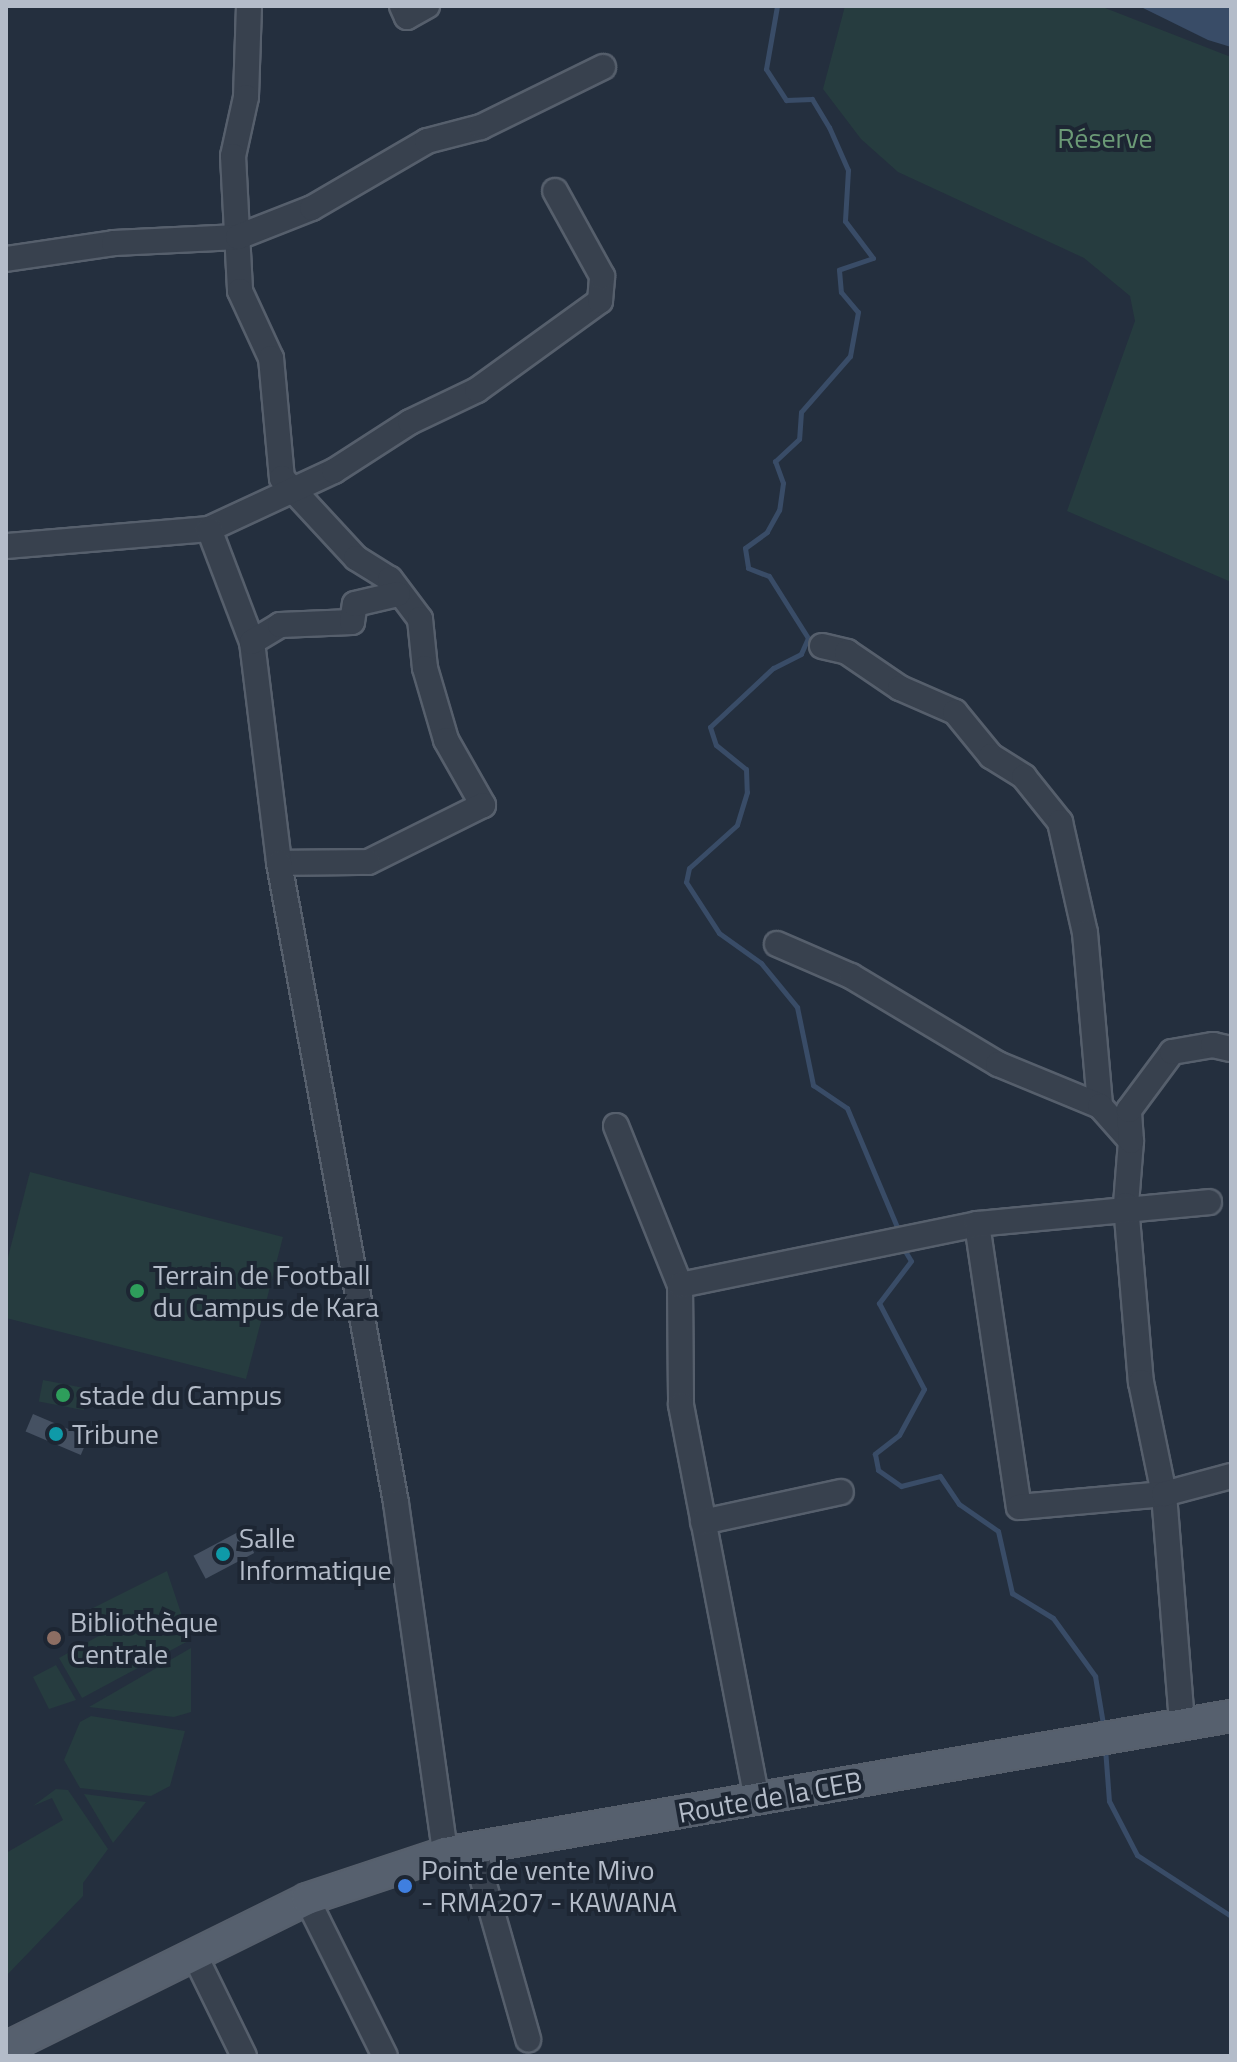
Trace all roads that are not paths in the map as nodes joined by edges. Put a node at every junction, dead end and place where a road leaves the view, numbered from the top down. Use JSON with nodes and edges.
{"nodes":[{"id":1,"x":249,"y":6,"type":"edge"},
{"id":2,"x":402,"y":6,"type":"edge"},
{"id":3,"x":427,"y":6,"type":"edge"},
{"id":4,"x":603,"y":67,"type":"dead end"},
{"id":5,"x":555,"y":191,"type":"dead end"},
{"id":6,"x":238,"y":237,"type":"junction"},
{"id":7,"x":6,"y":259,"type":"edge"},
{"id":8,"x":290,"y":487,"type":"junction"},
{"id":9,"x":209,"y":529,"type":"junction"},
{"id":10,"x":6,"y":546,"type":"edge"},
{"id":11,"x":398,"y":594,"type":"junction"},
{"id":12,"x":252,"y":642,"type":"junction"},
{"id":13,"x":822,"y":646,"type":"dead end"},
{"id":14,"x":279,"y":863,"type":"junction"},
{"id":15,"x":777,"y":944,"type":"dead end"},
{"id":16,"x":1231,"y":1049,"type":"edge"},
{"id":17,"x":1100,"y":1106,"type":"junction"},
{"id":18,"x":616,"y":1126,"type":"dead end"},
{"id":19,"x":1131,"y":1141,"type":"junction"},
{"id":20,"x":1209,"y":1202,"type":"dead end"},
{"id":21,"x":1126,"y":1205,"type":"junction"},
{"id":22,"x":977,"y":1224,"type":"junction"},
{"id":23,"x":680,"y":1285,"type":"junction"},
{"id":24,"x":1231,"y":1476,"type":"edge"},
{"id":25,"x":841,"y":1492,"type":"dead end"},
{"id":26,"x":1164,"y":1494,"type":"junction"},
{"id":27,"x":703,"y":1522,"type":"junction"},
{"id":28,"x":1231,"y":1716,"type":"edge"},
{"id":29,"x":1182,"y":1724,"type":"junction"},
{"id":30,"x":757,"y":1799,"type":"junction"},
{"id":31,"x":459,"y":1851,"type":"junction"},
{"id":32,"x":307,"y":1899,"type":"junction"},
{"id":33,"x":195,"y":1956,"type":"junction"},
{"id":34,"x":528,"y":2039,"type":"dead end"},
{"id":35,"x":6,"y":2048,"type":"edge"},
{"id":36,"x":244,"y":2056,"type":"edge"},
{"id":37,"x":385,"y":2056,"type":"edge"}],
"edges":[{"from":1,"to":6,"type":"street"},
{"from":2,"to":3,"type":"street"},
{"from":4,"to":6,"type":"street"},
{"from":5,"to":8,"type":"street"},
{"from":6,"to":7,"type":"street"},
{"from":6,"to":8,"type":"street"},
{"from":8,"to":9,"type":"street"},
{"from":8,"to":11,"type":"street"},
{"from":9,"to":10,"type":"street"},
{"from":9,"to":12,"type":"street"},
{"from":11,"to":12,"type":"street"},
{"from":11,"to":14,"type":"street"},
{"from":12,"to":14,"type":"street"},
{"from":13,"to":17,"type":"street"},
{"from":14,"to":31,"type":"street"},
{"from":15,"to":17,"type":"street"},
{"from":16,"to":19,"type":"street"},
{"from":17,"to":19,"type":"street"},
{"from":18,"to":23,"type":"street"},
{"from":19,"to":21,"type":"street"},
{"from":20,"to":21,"type":"street"},
{"from":21,"to":22,"type":"street"},
{"from":21,"to":26,"type":"street"},
{"from":22,"to":23,"type":"street"},
{"from":22,"to":26,"type":"street"},
{"from":23,"to":27,"type":"street"},
{"from":24,"to":26,"type":"street"},
{"from":25,"to":27,"type":"street"},
{"from":26,"to":29,"type":"street"},
{"from":27,"to":30,"type":"street"},
{"from":28,"to":29,"type":"main road","name":"Route de la CEB"},
{"from":29,"to":30,"type":"main road","name":"Route de la CEB"},
{"from":30,"to":31,"type":"main road","name":"Route de la CEB"},
{"from":31,"to":32,"type":"main road","name":"Route de la CEB"},
{"from":31,"to":34,"type":"street"},
{"from":32,"to":33,"type":"main road","name":"Route de la CEB"},
{"from":32,"to":37,"type":"street"},
{"from":33,"to":35,"type":"main road","name":"Route de la CEB"},
{"from":33,"to":36,"type":"street"}]}
